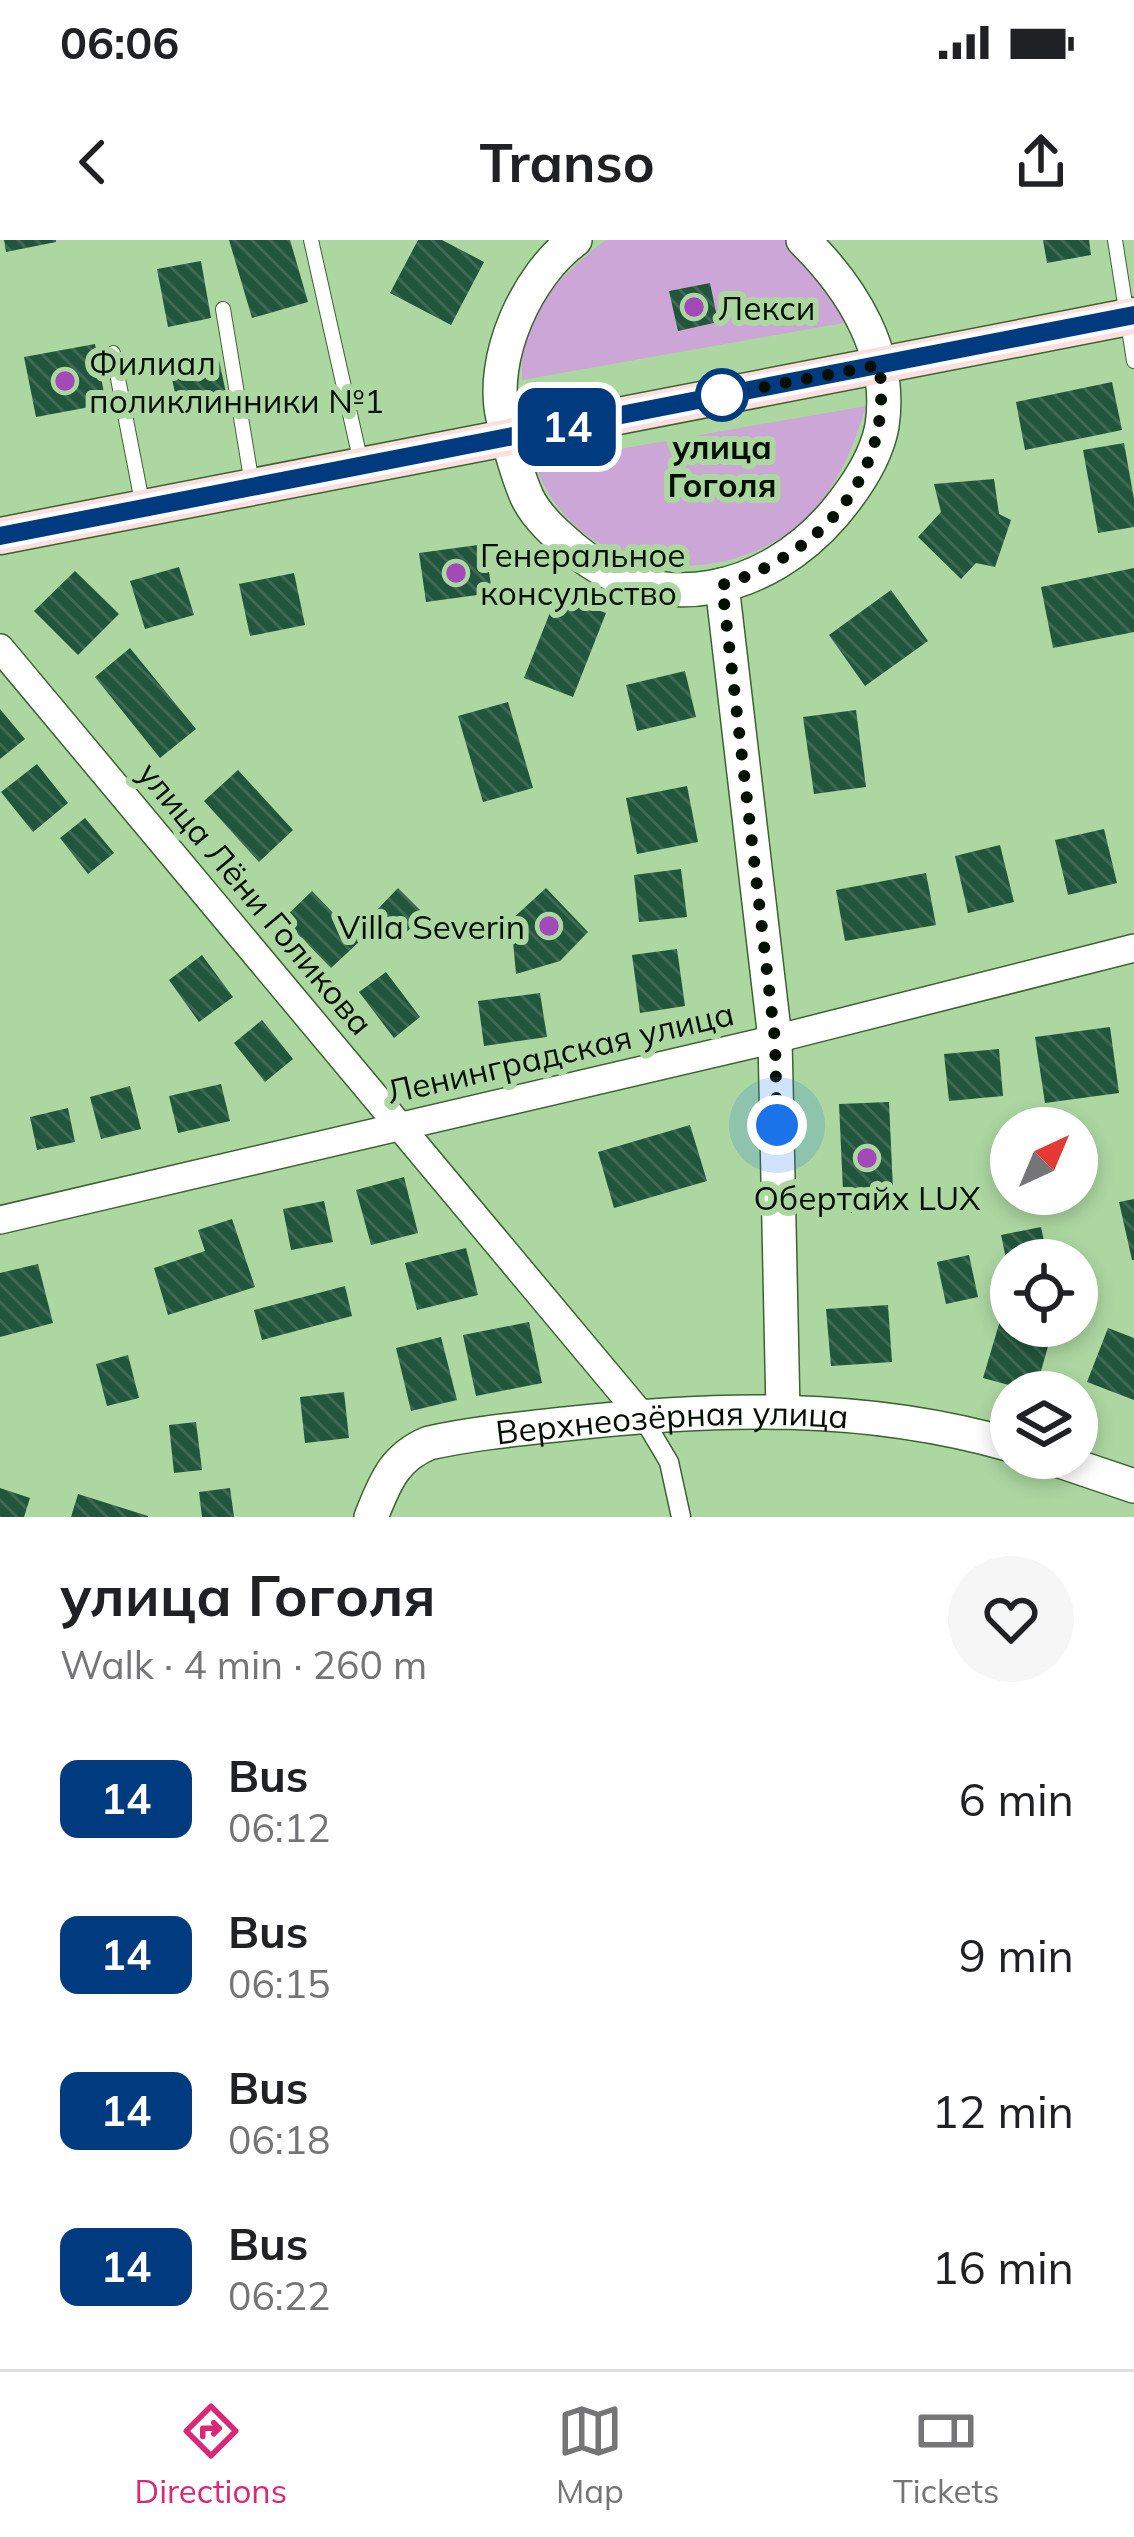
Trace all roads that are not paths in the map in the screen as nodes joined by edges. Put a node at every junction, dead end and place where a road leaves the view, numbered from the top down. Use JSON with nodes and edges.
{"nodes":[{"id":1,"x":311,"y":240,"type":"edge"},
{"id":2,"x":575,"y":240,"type":"edge"},
{"id":3,"x":803,"y":240,"type":"edge"},
{"id":4,"x":1115,"y":240,"type":"edge"},
{"id":5,"x":223,"y":309,"type":"dead end"},
{"id":6,"x":1132,"y":316,"type":"edge"},
{"id":7,"x":113,"y":353,"type":"dead end"},
{"id":8,"x":1134,"y":361,"type":"edge"},
{"id":9,"x":879,"y":365,"type":"junction"},
{"id":10,"x":508,"y":439,"type":"junction"},
{"id":11,"x":362,"y":468,"type":"junction"},
{"id":12,"x":253,"y":489,"type":"junction"},
{"id":13,"x":143,"y":509,"type":"junction"},
{"id":14,"x":0,"y":536,"type":"edge"},
{"id":15,"x":722,"y":585,"type":"junction"},
{"id":16,"x":0,"y":648,"type":"edge"},
{"id":17,"x":1134,"y":948,"type":"edge"},
{"id":18,"x":775,"y":1040,"type":"junction"},
{"id":19,"x":400,"y":1126,"type":"junction"},
{"id":20,"x":0,"y":1220,"type":"edge"},
{"id":21,"x":783,"y":1411,"type":"junction"},
{"id":22,"x":640,"y":1415,"type":"junction"},
{"id":23,"x":990,"y":1440,"type":"edge"},
{"id":24,"x":1098,"y":1474,"type":"edge"},
{"id":25,"x":1134,"y":1486,"type":"edge"},
{"id":26,"x":680,"y":1514,"type":"edge"},
{"id":27,"x":371,"y":1517,"type":"edge"}],
"edges":[{"from":1,"to":11,"type":"lane"},
{"from":2,"to":10,"type":"street"},
{"from":3,"to":9,"type":"street"},
{"from":4,"to":6,"type":"lane"},
{"from":5,"to":12,"type":"lane"},
{"from":6,"to":8,"type":"lane"},
{"from":6,"to":9,"type":"main road"},
{"from":7,"to":13,"type":"lane"},
{"from":9,"to":10,"type":"main road"},
{"from":9,"to":15,"type":"street"},
{"from":10,"to":11,"type":"main road"},
{"from":10,"to":15,"type":"street"},
{"from":11,"to":12,"type":"main road"},
{"from":12,"to":13,"type":"main road"},
{"from":13,"to":14,"type":"main road"},
{"from":15,"to":18,"type":"street"},
{"from":16,"to":19,"type":"street","name":"улица Лёни Голикова"},
{"from":17,"to":18,"type":"street","name":"Ленинградская улица"},
{"from":18,"to":19,"type":"street","name":"Ленинградская улица"},
{"from":18,"to":21,"type":"street"},
{"from":19,"to":20,"type":"street","name":"Ленинградская улица"},
{"from":19,"to":22,"type":"street","name":"улица Лёни Голикова"},
{"from":21,"to":22,"type":"street","name":"Верхнеозёрная улица"},
{"from":21,"to":23,"type":"street","name":"Верхнеозёрная улица"},
{"from":22,"to":26,"type":"street"},
{"from":22,"to":27,"type":"street","name":"Верхнеозёрная улица"},
{"from":24,"to":25,"type":"street"}]}
